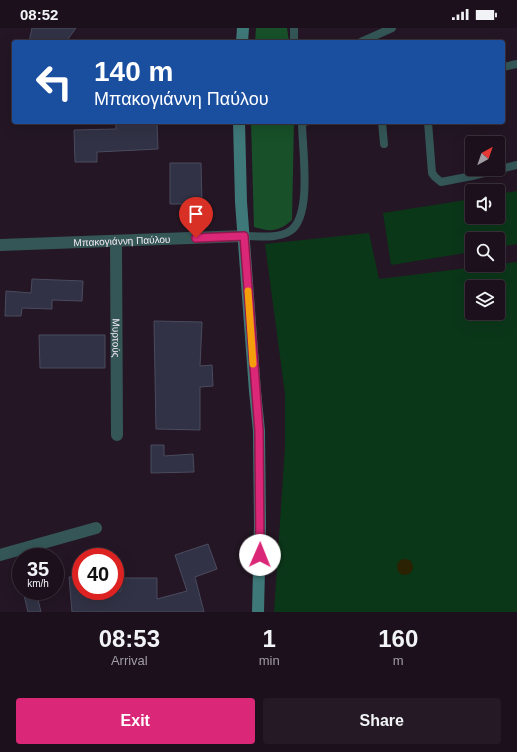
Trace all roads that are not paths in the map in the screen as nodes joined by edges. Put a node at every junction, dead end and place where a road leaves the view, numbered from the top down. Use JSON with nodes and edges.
{"nodes":[{"id":1,"x":243,"y":28,"type":"edge"},
{"id":2,"x":294,"y":28,"type":"edge"},
{"id":3,"x":392,"y":28,"type":"edge"},
{"id":4,"x":242,"y":40,"type":"edge"},
{"id":5,"x":294,"y":40,"type":"edge"},
{"id":6,"x":365,"y":40,"type":"edge"},
{"id":7,"x":517,"y":64,"type":"edge"},
{"id":8,"x":505,"y":67,"type":"edge"},
{"id":9,"x":239,"y":124,"type":"edge"},
{"id":10,"x":303,"y":124,"type":"edge"},
{"id":11,"x":382,"y":124,"type":"edge"},
{"id":12,"x":428,"y":124,"type":"edge"},
{"id":13,"x":384,"y":144,"type":"dead end"},
{"id":14,"x":517,"y":165,"type":"edge"},
{"id":15,"x":244,"y":236,"type":"junction"},
{"id":16,"x":116,"y":241,"type":"junction"},
{"id":17,"x":0,"y":245,"type":"edge"},
{"id":18,"x":117,"y":435,"type":"dead end"},
{"id":19,"x":96,"y":528,"type":"dead end"},
{"id":20,"x":0,"y":555,"type":"edge"},
{"id":21,"x":258,"y":612,"type":"edge"}],
"edges":[{"from":1,"to":4,"type":"street"},
{"from":2,"to":5,"type":"lane"},
{"from":3,"to":6,"type":"lane"},
{"from":7,"to":8,"type":"lane"},
{"from":9,"to":15,"type":"street"},
{"from":10,"to":15,"type":"lane"},
{"from":11,"to":13,"type":"lane"},
{"from":12,"to":14,"type":"lane"},
{"from":15,"to":16,"type":"street","name":"Μπακογιάννη Παύλου"},
{"from":15,"to":21,"type":"street"},
{"from":16,"to":17,"type":"street","name":"Μπακογιάννη Παύλου"},
{"from":16,"to":18,"type":"street","name":"Μυρτούς"},
{"from":19,"to":20,"type":"street"}]}
